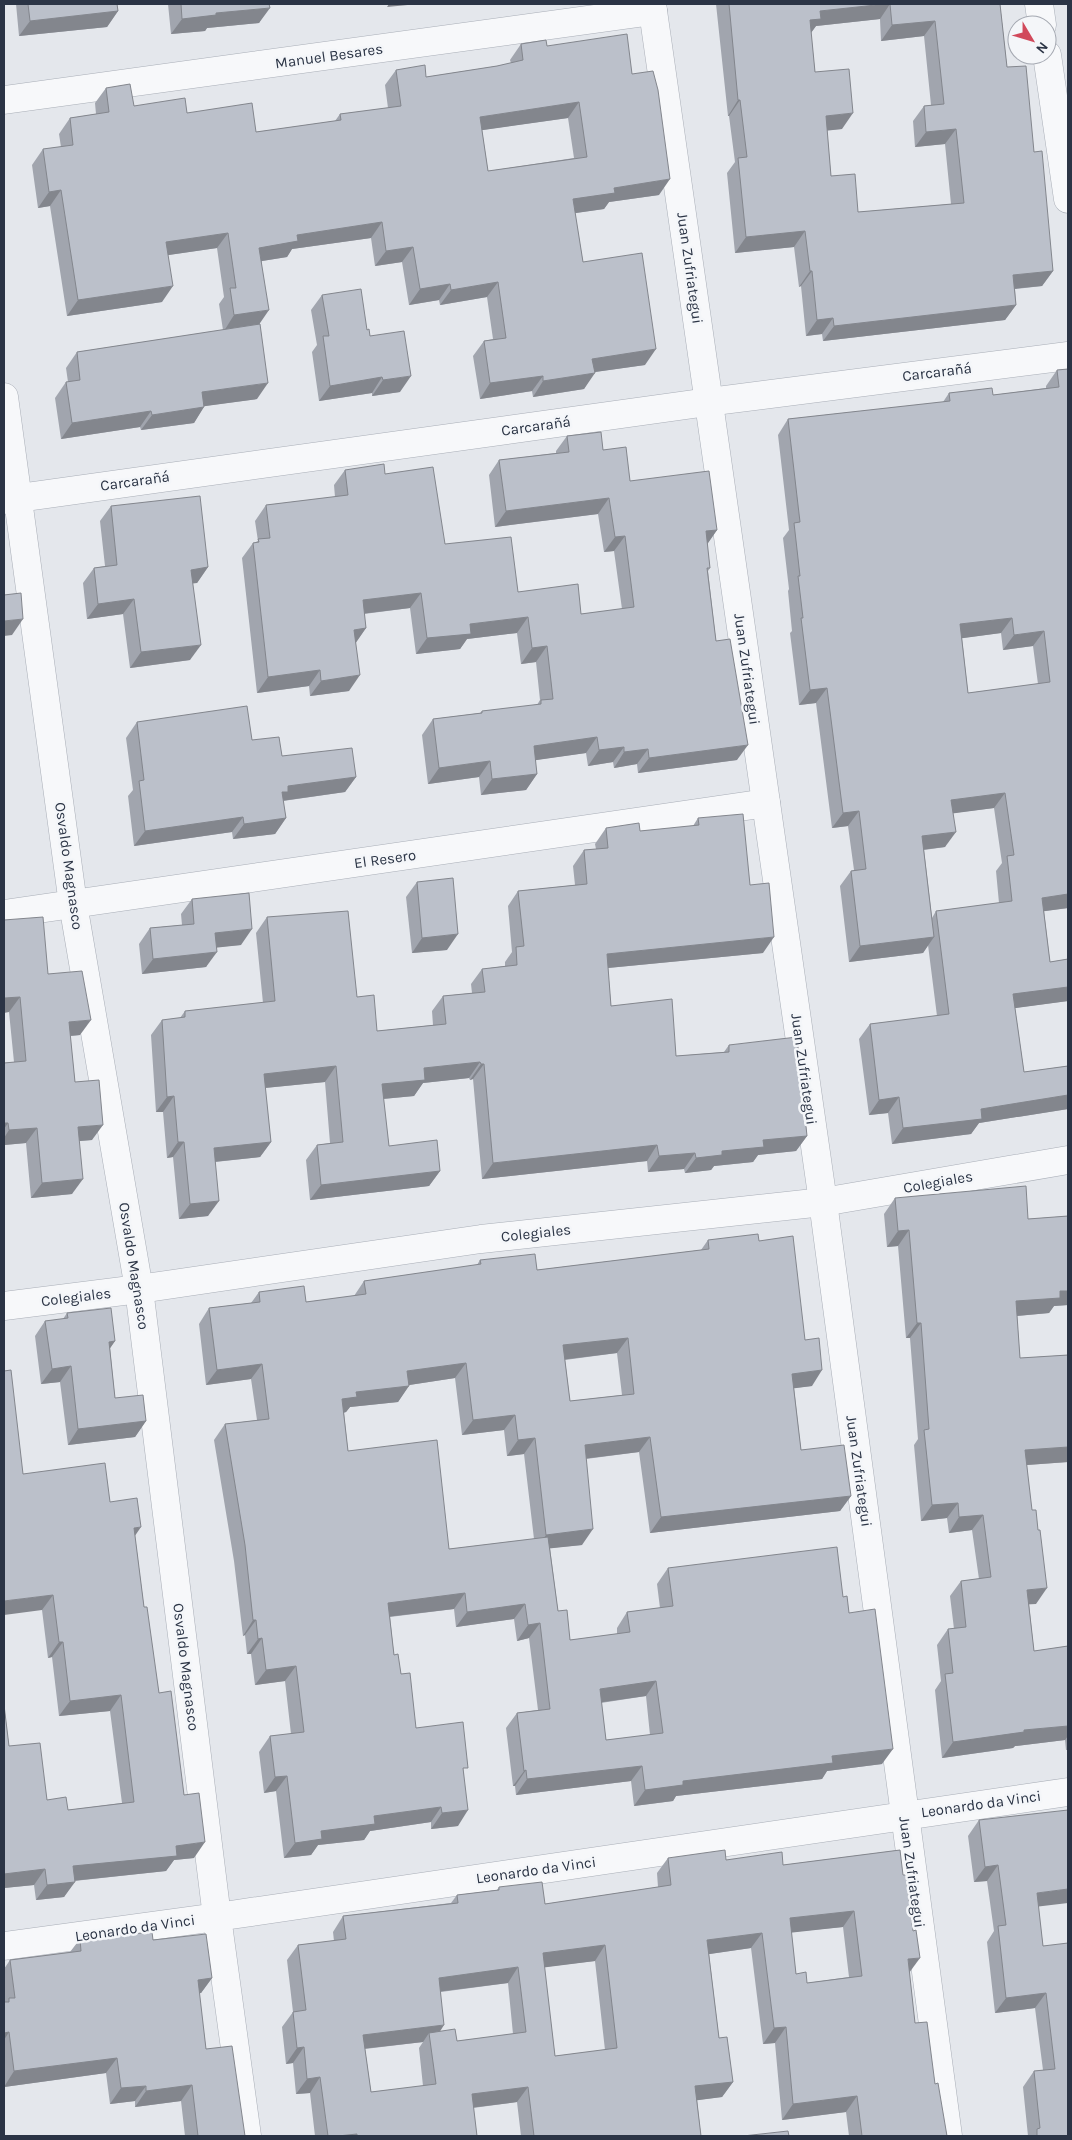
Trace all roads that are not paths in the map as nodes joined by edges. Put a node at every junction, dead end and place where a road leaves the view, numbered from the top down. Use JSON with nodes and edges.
{"nodes":[{"id":1,"x":653,"y":8,"type":"edge"},
{"id":2,"x":1048,"y":65,"type":"edge"},
{"id":3,"x":4,"y":100,"type":"edge"},
{"id":4,"x":1068,"y":198,"type":"edge"},
{"id":5,"x":1068,"y":356,"type":"edge"},
{"id":6,"x":4,"y":397,"type":"edge"},
{"id":7,"x":708,"y":402,"type":"junction"},
{"id":8,"x":11,"y":498,"type":"edge"},
{"id":9,"x":766,"y":803,"type":"junction"},
{"id":10,"x":73,"y":904,"type":"junction"},
{"id":11,"x":4,"y":914,"type":"edge"},
{"id":12,"x":1068,"y":1160,"type":"edge"},
{"id":13,"x":823,"y":1202,"type":"junction"},
{"id":14,"x":139,"y":1289,"type":"junction"},
{"id":15,"x":4,"y":1306,"type":"edge"},
{"id":16,"x":1068,"y":1792,"type":"edge"},
{"id":17,"x":904,"y":1816,"type":"junction"},
{"id":18,"x":217,"y":1917,"type":"junction"},
{"id":19,"x":4,"y":1946,"type":"edge"},
{"id":20,"x":247,"y":2136,"type":"edge"},
{"id":21,"x":948,"y":2136,"type":"edge"}],
"edges":[{"from":1,"to":3,"type":"street","name":"Manuel Besares"},
{"from":1,"to":7,"type":"street","name":"Juan Zufriategui"},
{"from":2,"to":4,"type":"street"},
{"from":5,"to":7,"type":"street","name":"Carcarañá"},
{"from":6,"to":8,"type":"street","name":"Osvaldo Magnasco"},
{"from":7,"to":8,"type":"street","name":"Carcarañá"},
{"from":7,"to":9,"type":"street","name":"Juan Zufriategui"},
{"from":8,"to":10,"type":"street","name":"Osvaldo Magnasco"},
{"from":9,"to":10,"type":"street","name":"El Resero"},
{"from":9,"to":13,"type":"street","name":"Juan Zufriategui"},
{"from":10,"to":11,"type":"street","name":"El Resero"},
{"from":10,"to":14,"type":"street","name":"Osvaldo Magnasco"},
{"from":12,"to":13,"type":"street","name":"Colegiales"},
{"from":13,"to":14,"type":"street","name":"Colegiales"},
{"from":13,"to":17,"type":"street","name":"Juan Zufriategui"},
{"from":14,"to":15,"type":"street","name":"Colegiales"},
{"from":14,"to":18,"type":"street","name":"Osvaldo Magnasco"},
{"from":16,"to":17,"type":"street","name":"Leonardo da Vinci"},
{"from":17,"to":18,"type":"street","name":"Leonardo da Vinci"},
{"from":17,"to":21,"type":"street","name":"Juan Zufriategui"},
{"from":18,"to":19,"type":"street","name":"Leonardo da Vinci"},
{"from":18,"to":20,"type":"street","name":"Osvaldo Magnasco"}]}
